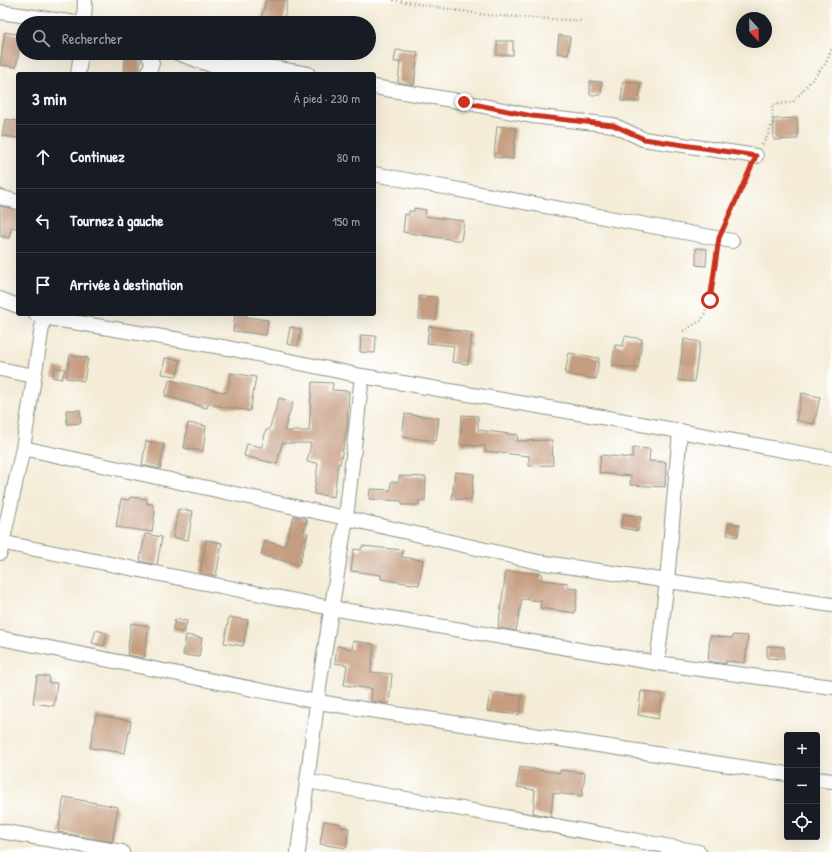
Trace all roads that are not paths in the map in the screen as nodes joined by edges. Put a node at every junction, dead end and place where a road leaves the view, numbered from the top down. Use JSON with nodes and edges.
{"nodes":[{"id":1,"x":84,"y":0,"type":"edge"},
{"id":2,"x":0,"y":12,"type":"edge"},
{"id":3,"x":28,"y":16,"type":"edge"},
{"id":4,"x":84,"y":16,"type":"edge"},
{"id":5,"x":80,"y":60,"type":"edge"},
{"id":6,"x":151,"y":60,"type":"edge"},
{"id":7,"x":197,"y":60,"type":"edge"},
{"id":8,"x":78,"y":72,"type":"edge"},
{"id":9,"x":149,"y":72,"type":"edge"},
{"id":10,"x":296,"y":72,"type":"edge"},
{"id":11,"x":376,"y":87,"type":"edge"},
{"id":12,"x":756,"y":156,"type":"road end"},
{"id":13,"x":376,"y":174,"type":"edge"},
{"id":14,"x":0,"y":197,"type":"edge"},
{"id":15,"x":16,"y":201,"type":"edge"},
{"id":16,"x":725,"y":239,"type":"road end"},
{"id":17,"x":0,"y":299,"type":"edge"},
{"id":18,"x":16,"y":305,"type":"edge"},
{"id":19,"x":41,"y":316,"type":"edge"},
{"id":20,"x":47,"y":316,"type":"edge"},
{"id":21,"x":0,"y":369,"type":"edge"},
{"id":22,"x":34,"y":376,"type":"junction"},
{"id":23,"x":362,"y":376,"type":"junction"},
{"id":24,"x":680,"y":431,"type":"junction"},
{"id":25,"x":23,"y":448,"type":"junction"},
{"id":26,"x":832,"y":459,"type":"edge"},
{"id":27,"x":346,"y":518,"type":"junction"},
{"id":28,"x":0,"y":546,"type":"edge"},
{"id":29,"x":667,"y":581,"type":"junction"},
{"id":30,"x":832,"y":605,"type":"edge"},
{"id":31,"x":331,"y":608,"type":"junction"},
{"id":32,"x":0,"y":638,"type":"edge"},
{"id":33,"x":657,"y":663,"type":"junction"},
{"id":34,"x":832,"y":687,"type":"edge"},
{"id":35,"x":318,"y":702,"type":"junction"},
{"id":36,"x":784,"y":774,"type":"edge"},
{"id":37,"x":820,"y":779,"type":"edge"},
{"id":38,"x":307,"y":780,"type":"junction"},
{"id":39,"x":832,"y":781,"type":"edge"},
{"id":40,"x":0,"y":832,"type":"edge"},
{"id":41,"x":122,"y":852,"type":"edge"},
{"id":42,"x":298,"y":852,"type":"edge"},
{"id":43,"x":699,"y":852,"type":"edge"}],
"edges":[{"from":1,"to":4,"type":"street"},
{"from":2,"to":3,"type":"street"},
{"from":5,"to":8,"type":"street"},
{"from":6,"to":9,"type":"street"},
{"from":7,"to":10,"type":"street"},
{"from":11,"to":12,"type":"street"},
{"from":13,"to":16,"type":"street"},
{"from":14,"to":15,"type":"street"},
{"from":17,"to":18,"type":"street"},
{"from":19,"to":22,"type":"street"},
{"from":20,"to":23,"type":"street"},
{"from":21,"to":22,"type":"street"},
{"from":22,"to":25,"type":"street"},
{"from":23,"to":24,"type":"street"},
{"from":23,"to":27,"type":"street"},
{"from":24,"to":26,"type":"street"},
{"from":24,"to":29,"type":"street"},
{"from":25,"to":27,"type":"street"},
{"from":25,"to":28,"type":"street"},
{"from":27,"to":29,"type":"street"},
{"from":27,"to":31,"type":"street"},
{"from":28,"to":31,"type":"street"},
{"from":29,"to":30,"type":"street"},
{"from":29,"to":33,"type":"street"},
{"from":31,"to":33,"type":"street"},
{"from":31,"to":35,"type":"street"},
{"from":32,"to":35,"type":"street"},
{"from":33,"to":34,"type":"street"},
{"from":35,"to":36,"type":"street"},
{"from":35,"to":38,"type":"street"},
{"from":37,"to":39,"type":"street"},
{"from":38,"to":42,"type":"street"},
{"from":38,"to":43,"type":"street"},
{"from":40,"to":41,"type":"street"}]}
